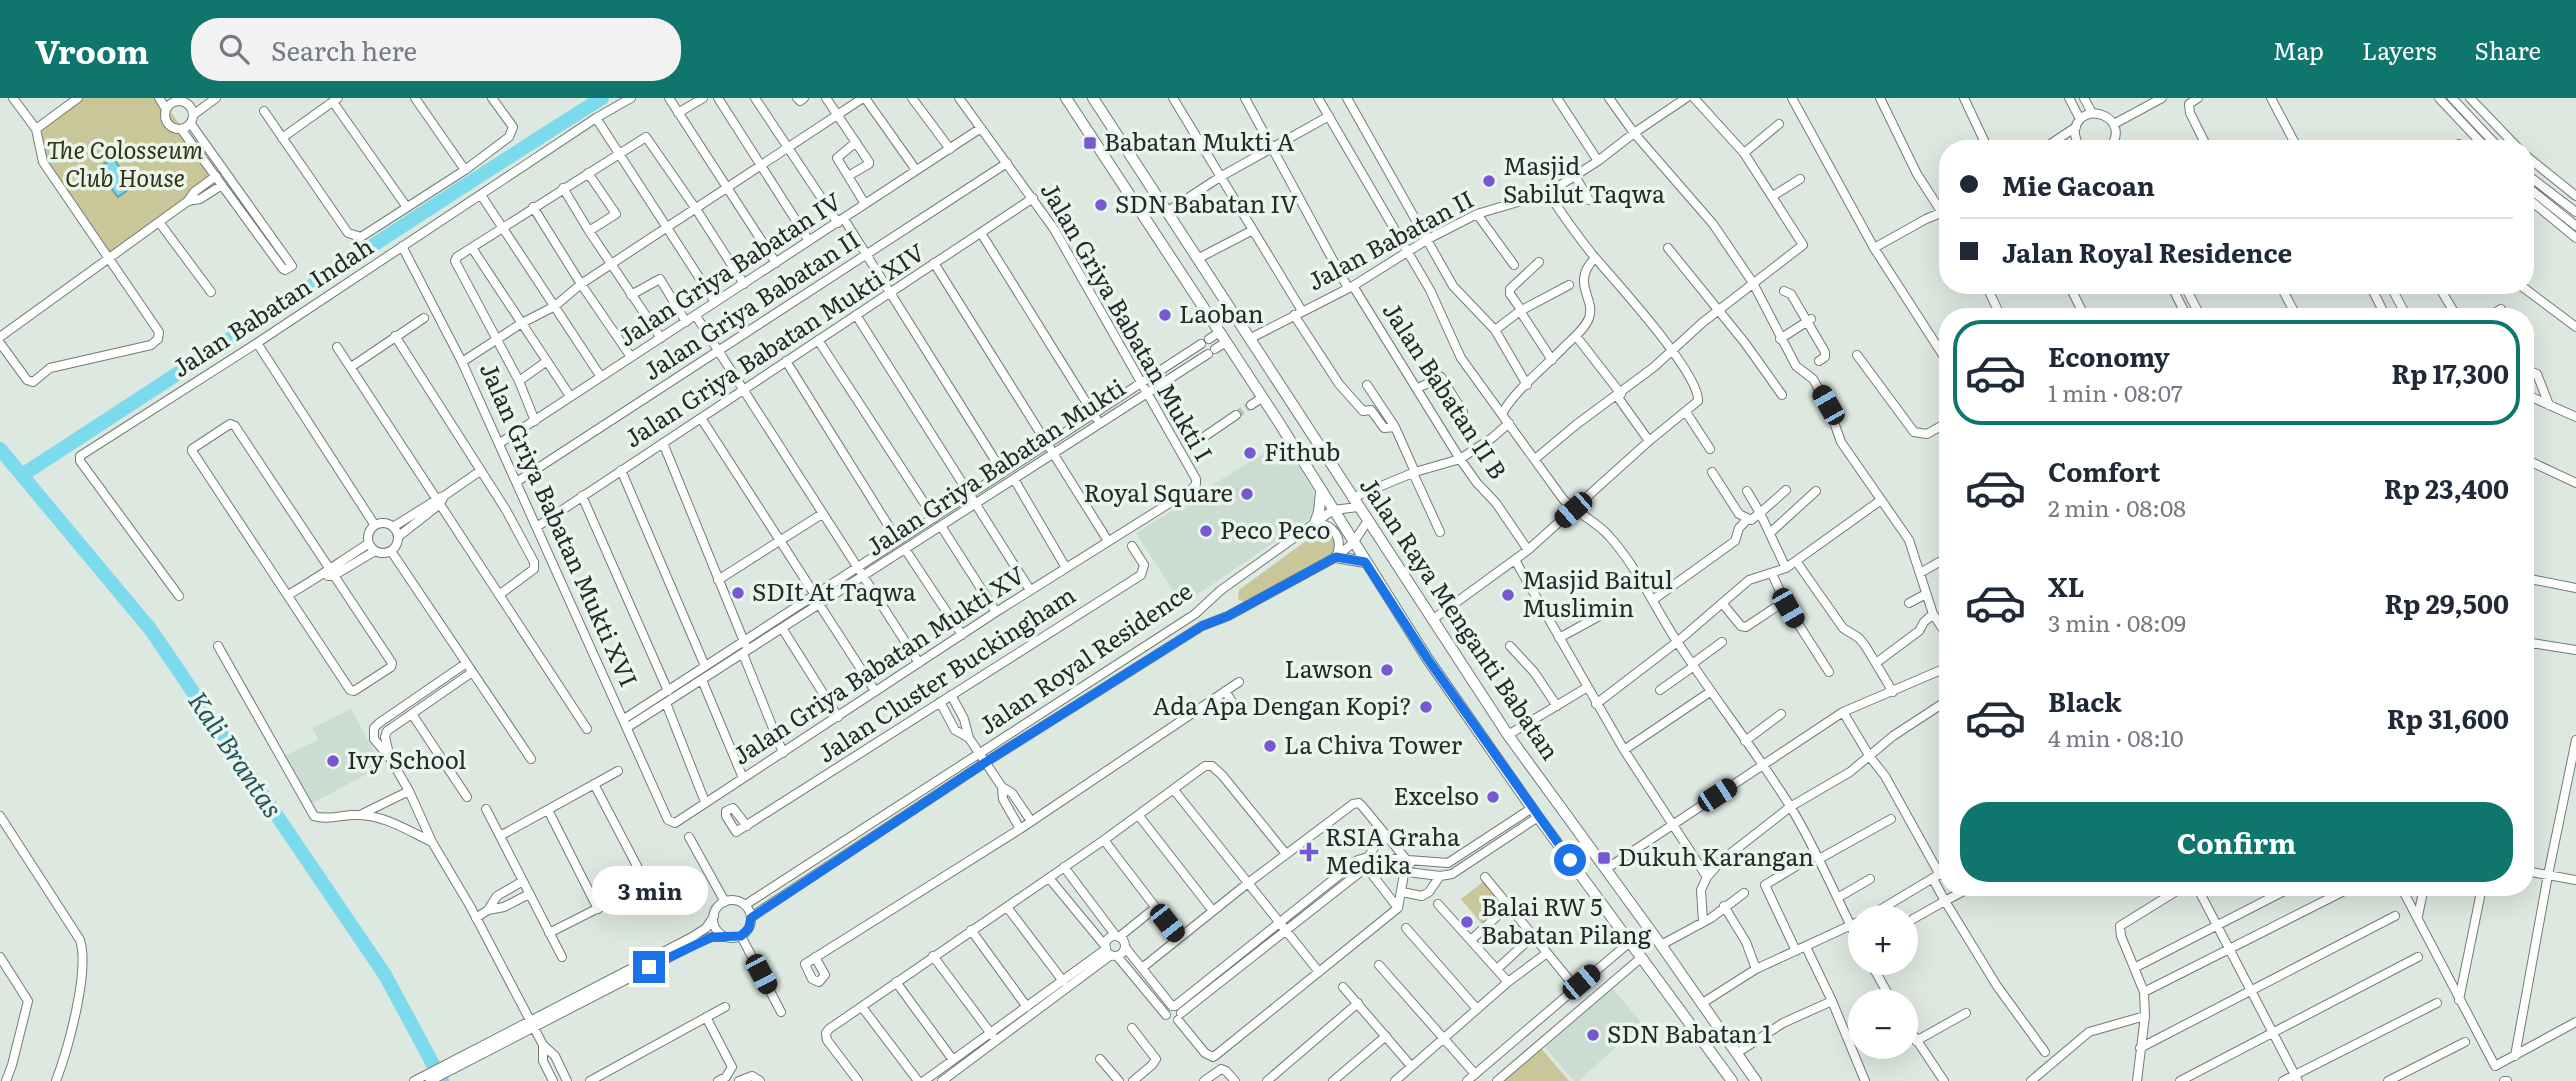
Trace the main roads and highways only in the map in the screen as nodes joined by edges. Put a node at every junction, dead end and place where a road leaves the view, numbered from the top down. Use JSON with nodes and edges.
{"nodes":[{"id":1,"x":1066,"y":98,"type":"edge"},
{"id":2,"x":1093,"y":98,"type":"edge"},
{"id":3,"x":1141,"y":190,"type":"junction"},
{"id":4,"x":1148,"y":200,"type":"junction"},
{"id":5,"x":1321,"y":490,"type":"junction"},
{"id":6,"x":1315,"y":523,"type":"road end"},
{"id":7,"x":1336,"y":557,"type":"road end"},
{"id":8,"x":1365,"y":562,"type":"junction"},
{"id":9,"x":1554,"y":803,"type":"junction"},
{"id":10,"x":1534,"y":812,"type":"junction"},
{"id":11,"x":1678,"y":971,"type":"junction"},
{"id":12,"x":1661,"y":983,"type":"junction"},
{"id":13,"x":1732,"y":1081,"type":"edge"},
{"id":14,"x":1756,"y":1081,"type":"edge"}],
"edges":[{"from":1,"to":3,"type":"main road","name":"Jalan Raya Menganti Babatan"},
{"from":2,"to":3,"type":"main road","name":"Jalan Raya Menganti Babatan"},
{"from":3,"to":4,"type":"main road","name":"Jalan Raya Menganti Babatan"},
{"from":3,"to":4,"type":"main road","name":"Jalan Raya Menganti Babatan"},
{"from":4,"to":5,"type":"main road","name":"Jalan Raya Menganti Babatan"},
{"from":4,"to":9,"type":"main road","name":"Jalan Raya Menganti Babatan"},
{"from":5,"to":6,"type":"main road"},
{"from":5,"to":8,"type":"main road","name":"Jalan Raya Menganti Babatan"},
{"from":7,"to":8,"type":"main road"},
{"from":8,"to":10,"type":"main road","name":"Jalan Raya Menganti Babatan"},
{"from":9,"to":10,"type":"main road"},
{"from":9,"to":11,"type":"main road","name":"Jalan Raya Menganti Babatan"},
{"from":10,"to":12,"type":"main road","name":"Jalan Raya Menganti Babatan"},
{"from":11,"to":12,"type":"main road"},
{"from":11,"to":14,"type":"main road","name":"Jalan Raya Menganti Babatan"},
{"from":12,"to":13,"type":"main road","name":"Jalan Raya Menganti Babatan"}]}
